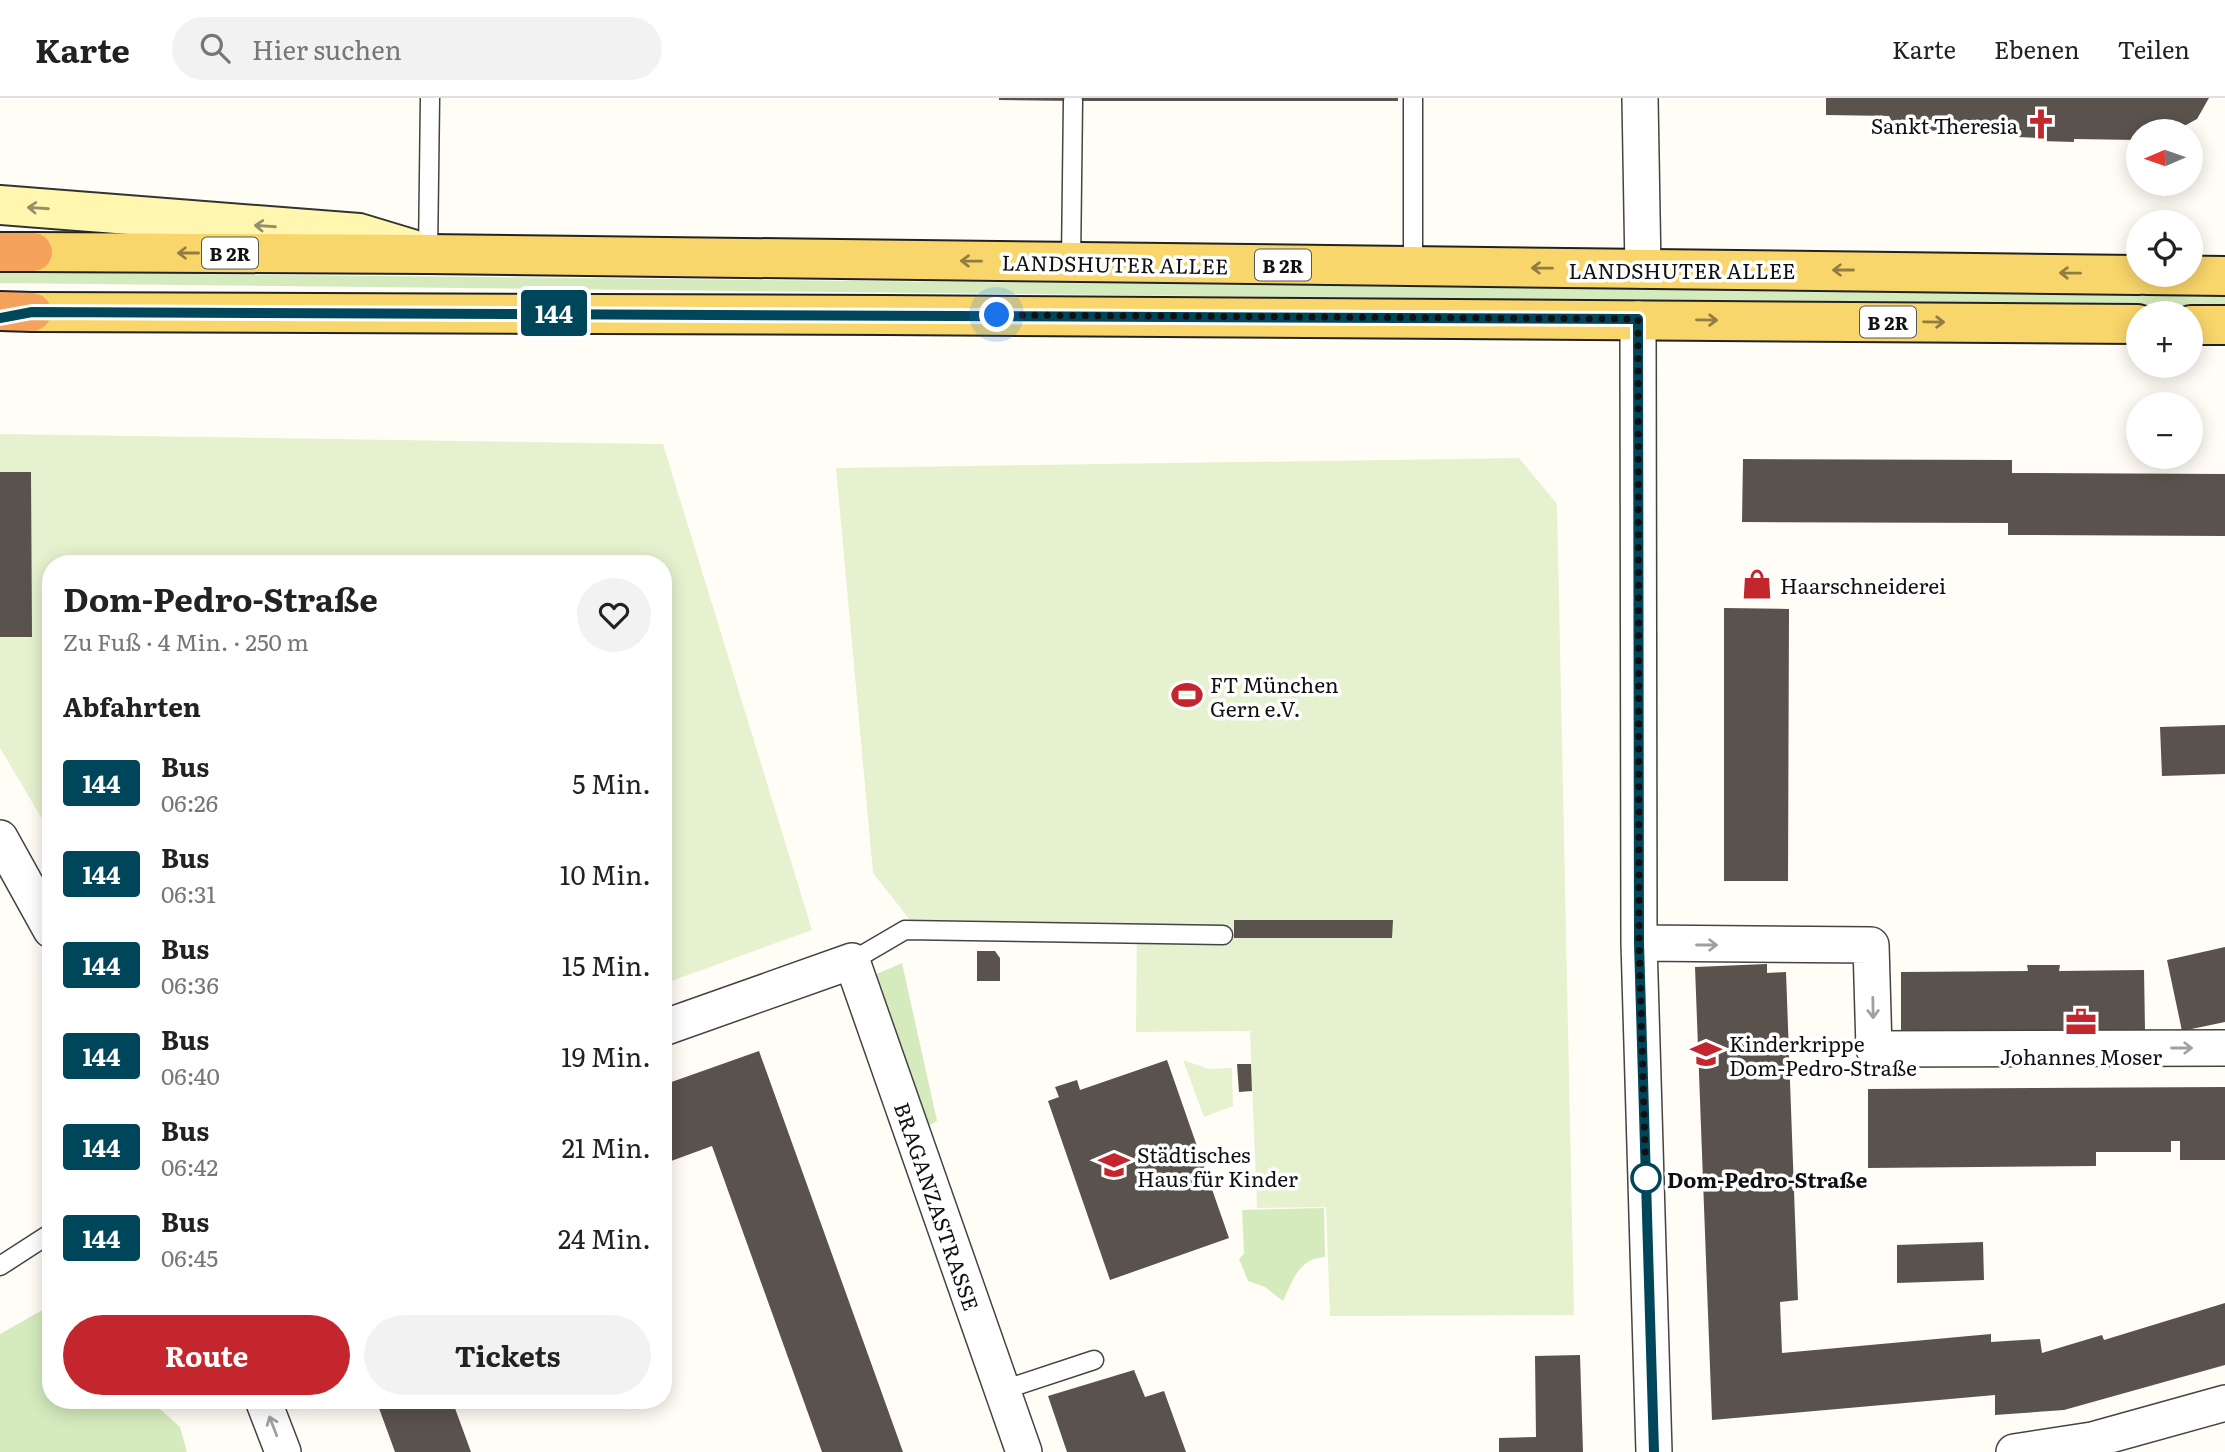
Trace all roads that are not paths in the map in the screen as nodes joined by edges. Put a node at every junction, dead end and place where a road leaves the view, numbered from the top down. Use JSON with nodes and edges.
{"nodes":[{"id":1,"x":430,"y":98,"type":"edge"},
{"id":2,"x":1413,"y":98,"type":"edge"},
{"id":3,"x":1640,"y":98,"type":"edge"},
{"id":4,"x":1073,"y":101,"type":"dead end"},
{"id":5,"x":0,"y":205,"type":"edge"},
{"id":6,"x":16,"y":252,"type":"edge"},
{"id":7,"x":428,"y":254,"type":"junction"},
{"id":8,"x":1071,"y":262,"type":"junction"},
{"id":9,"x":1413,"y":267,"type":"junction"},
{"id":10,"x":1643,"y":270,"type":"junction"},
{"id":11,"x":2126,"y":275,"type":"edge"},
{"id":12,"x":2203,"y":276,"type":"edge"},
{"id":13,"x":2225,"y":276,"type":"edge"},
{"id":14,"x":11,"y":313,"type":"edge"},
{"id":15,"x":1638,"y":319,"type":"junction"},
{"id":16,"x":2126,"y":324,"type":"edge"},
{"id":17,"x":2203,"y":325,"type":"edge"},
{"id":18,"x":2225,"y":325,"type":"edge"},
{"id":19,"x":0,"y":838,"type":"edge"},
{"id":20,"x":42,"y":914,"type":"edge"},
{"id":21,"x":1223,"y":935,"type":"dead end"},
{"id":22,"x":1639,"y":943,"type":"junction"},
{"id":23,"x":852,"y":961,"type":"junction"},
{"id":24,"x":672,"y":1025,"type":"edge"},
{"id":25,"x":2225,"y":1048,"type":"edge"},
{"id":26,"x":42,"y":1239,"type":"edge"},
{"id":27,"x":0,"y":1266,"type":"edge"},
{"id":28,"x":1094,"y":1360,"type":"dead end"},
{"id":29,"x":1003,"y":1390,"type":"junction"},
{"id":30,"x":2225,"y":1403,"type":"edge"},
{"id":31,"x":266,"y":1409,"type":"edge"},
{"id":32,"x":283,"y":1452,"type":"edge"},
{"id":33,"x":1024,"y":1452,"type":"edge"},
{"id":34,"x":1654,"y":1452,"type":"edge"},
{"id":35,"x":2014,"y":1452,"type":"edge"}],
"edges":[{"from":1,"to":7,"type":"lane"},
{"from":2,"to":9,"type":"lane"},
{"from":3,"to":10,"type":"street"},
{"from":4,"to":8,"type":"lane"},
{"from":7,"to":5,"type":"main road","name":"LANDSHUTER ALLEE","one_way":true},
{"from":7,"to":6,"type":"main road","name":"LANDSHUTER ALLEE","number":"B 2R","one_way":true},
{"from":8,"to":7,"type":"main road","name":"LANDSHUTER ALLEE","number":"B 2R","one_way":true},
{"from":8,"to":9,"type":"main road","name":"LANDSHUTER ALLEE","number":"B 2R"},
{"from":10,"to":9,"type":"main road","name":"LANDSHUTER ALLEE","number":"B 2R","one_way":true},
{"from":11,"to":10,"type":"main road","name":"LANDSHUTER ALLEE","number":"B 2R","one_way":true},
{"from":12,"to":13,"type":"main road"},
{"from":14,"to":15,"type":"main road","number":"B 2R"},
{"from":15,"to":16,"type":"main road","number":"B 2R","one_way":true},
{"from":15,"to":22,"type":"street"},
{"from":17,"to":18,"type":"main road"},
{"from":19,"to":20,"type":"street"},
{"from":21,"to":23,"type":"lane"},
{"from":22,"to":25,"type":"street","one_way":true},
{"from":22,"to":34,"type":"street"},
{"from":23,"to":24,"type":"street"},
{"from":23,"to":29,"type":"street","name":"BRAGANZASTRASSE"},
{"from":26,"to":27,"type":"lane"},
{"from":28,"to":29,"type":"lane"},
{"from":29,"to":33,"type":"street","name":"BRAGANZASTRASSE"},
{"from":30,"to":35,"type":"street"},
{"from":32,"to":31,"type":"street","one_way":true}]}
